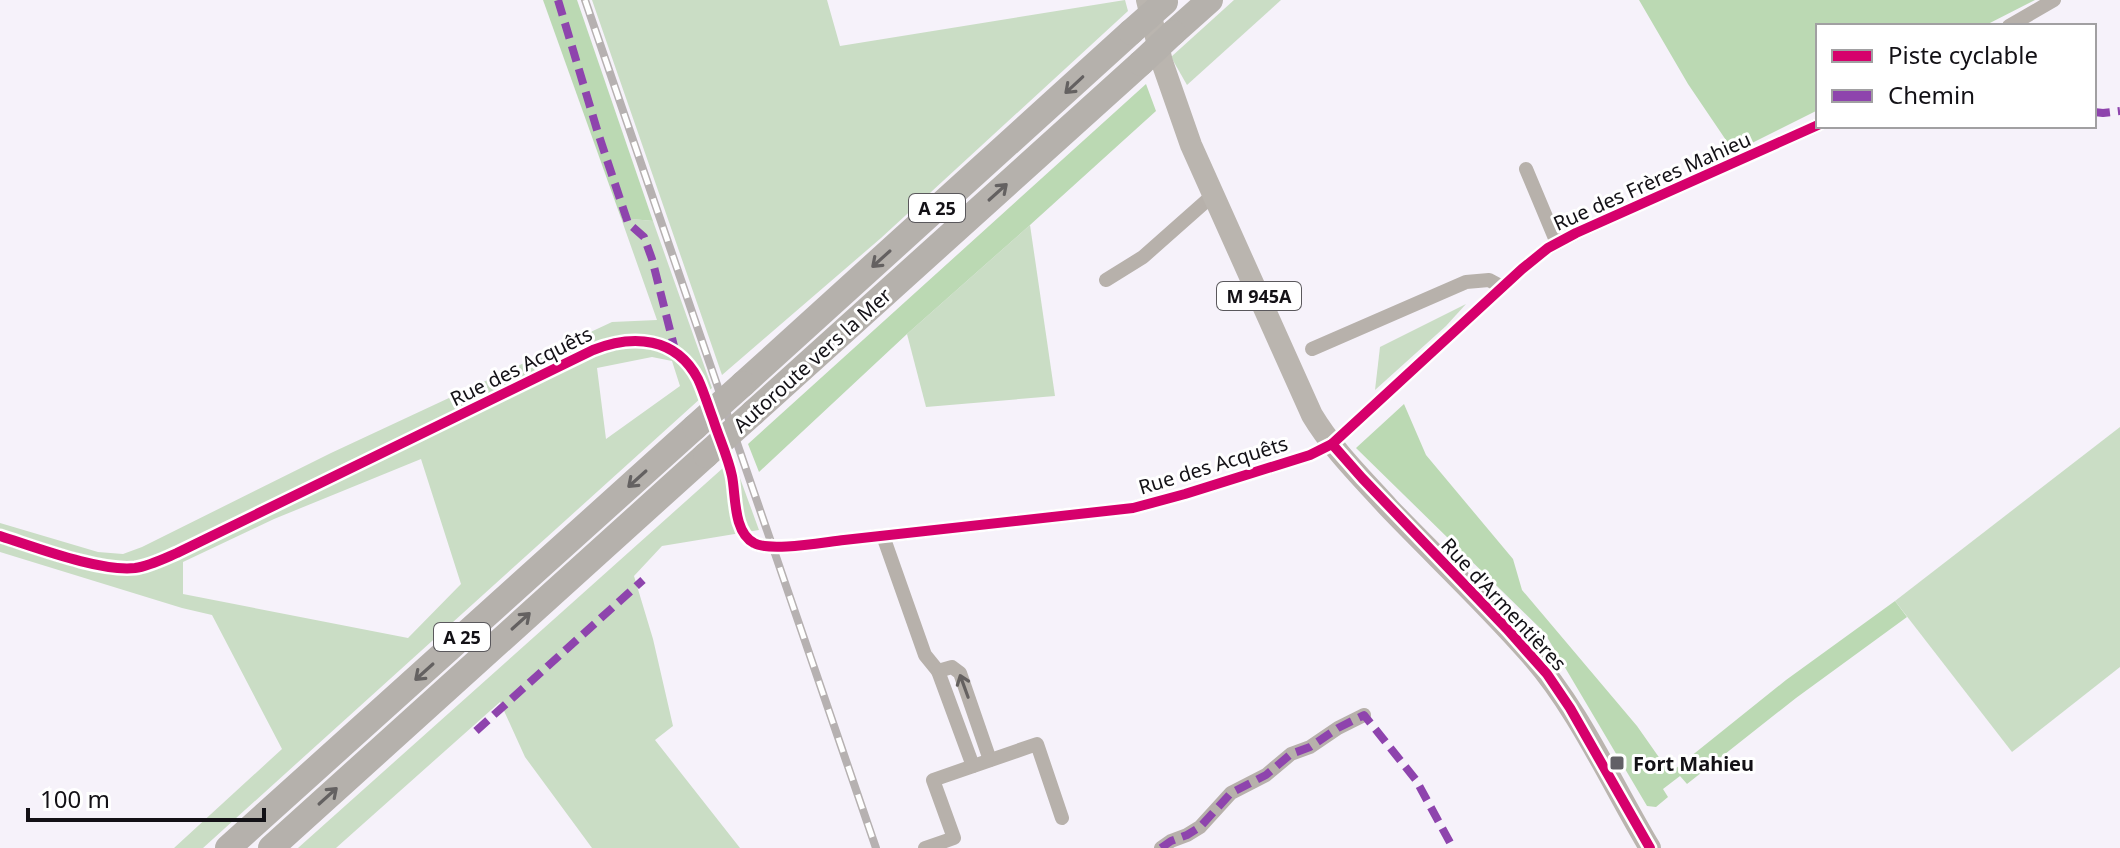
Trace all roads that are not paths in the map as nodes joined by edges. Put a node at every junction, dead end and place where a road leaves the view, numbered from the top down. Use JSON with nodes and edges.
{"nodes":[{"id":1,"x":1136,"y":0,"type":"edge"},
{"id":2,"x":1210,"y":0,"type":"edge"},
{"id":3,"x":2054,"y":0,"type":"edge"},
{"id":4,"x":1160,"y":1,"type":"edge"},
{"id":5,"x":2012,"y":24,"type":"edge"},
{"id":6,"x":1816,"y":126,"type":"edge"},
{"id":7,"x":1191,"y":145,"type":"junction"},
{"id":8,"x":1526,"y":169,"type":"dead end"},
{"id":9,"x":1213,"y":195,"type":"junction"},
{"id":10,"x":1557,"y":243,"type":"junction"},
{"id":11,"x":1106,"y":280,"type":"dead end"},
{"id":12,"x":1502,"y":287,"type":"junction"},
{"id":13,"x":1312,"y":349,"type":"dead end"},
{"id":14,"x":1332,"y":444,"type":"junction"},
{"id":15,"x":0,"y":536,"type":"edge"},
{"id":16,"x":883,"y":536,"type":"junction"},
{"id":17,"x":938,"y":671,"type":"junction"},
{"id":18,"x":1364,"y":715,"type":"dead end"},
{"id":19,"x":990,"y":760,"type":"junction"},
{"id":20,"x":973,"y":766,"type":"junction"},
{"id":21,"x":1062,"y":818,"type":"dead end"},
{"id":22,"x":228,"y":848,"type":"edge"},
{"id":23,"x":271,"y":848,"type":"edge"},
{"id":24,"x":925,"y":848,"type":"edge"},
{"id":25,"x":1161,"y":848,"type":"edge"},
{"id":26,"x":1650,"y":848,"type":"edge"}],
"edges":[{"from":1,"to":7,"type":"main road","name":"Rue d'Armentières","number":"M 945A"},
{"from":23,"to":2,"type":"highway","name":"Autoroute vers la Mer","number":"A 25","one_way":true,"bridge":true},
{"from":3,"to":5,"type":"street"},
{"from":4,"to":7,"type":"main road","name":"Rue d'Armentières","number":"M 945A"},
{"from":4,"to":22,"type":"highway","number":"A 25","one_way":true,"bridge":true},
{"from":6,"to":10,"type":"street","name":"Rue des Frères Mahieu"},
{"from":7,"to":9,"type":"main road","name":"Rue d'Armentières","number":"M 945A"},
{"from":8,"to":10,"type":"street","name":"Rue des Frères Mahieu"},
{"from":9,"to":11,"type":"street"},
{"from":9,"to":14,"type":"main road","name":"Rue d'Armentières","number":"M 945A"},
{"from":10,"to":12,"type":"street","name":"Rue des Frères Mahieu"},
{"from":12,"to":13,"type":"street"},
{"from":12,"to":14,"type":"street","name":"Rue des Frères Mahieu"},
{"from":14,"to":16,"type":"street","name":"Rue des Acquêts"},
{"from":14,"to":26,"type":"main road","name":"Rue d'Armentières","number":"M 945A"},
{"from":15,"to":16,"type":"street","name":"Rue des Acquêts"},
{"from":16,"to":17,"type":"street"},
{"from":19,"to":17,"type":"street","one_way":true},
{"from":17,"to":20,"type":"street"},
{"from":18,"to":25,"type":"street"},
{"from":19,"to":20,"type":"street"},
{"from":19,"to":21,"type":"street"},
{"from":20,"to":24,"type":"street"}]}
